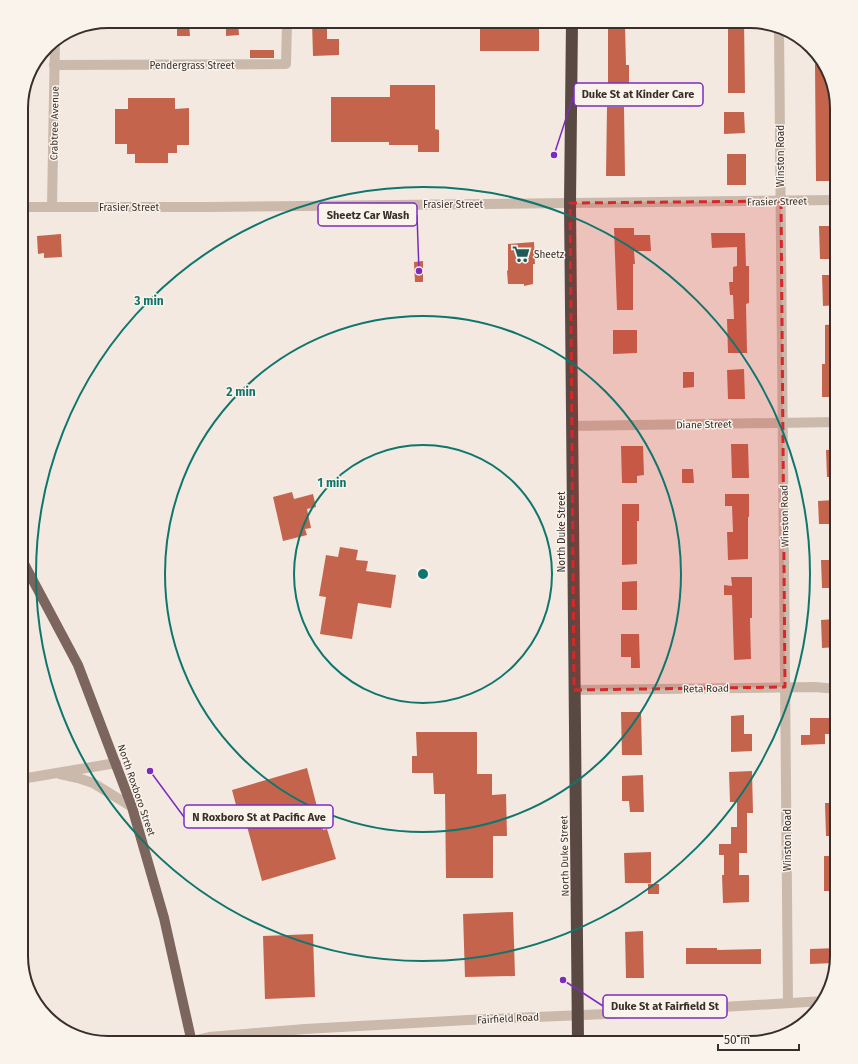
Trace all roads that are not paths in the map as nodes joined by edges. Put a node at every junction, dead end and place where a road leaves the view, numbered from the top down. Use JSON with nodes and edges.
{"nodes":[{"id":1,"x":287,"y":28,"type":"edge"},
{"id":2,"x":572,"y":28,"type":"edge"},
{"id":3,"x":779,"y":34,"type":"edge"},
{"id":4,"x":55,"y":48,"type":"edge"},
{"id":5,"x":54,"y":65,"type":"junction"},
{"id":6,"x":830,"y":200,"type":"edge"},
{"id":7,"x":780,"y":201,"type":"junction"},
{"id":8,"x":570,"y":203,"type":"junction"},
{"id":9,"x":52,"y":206,"type":"junction"},
{"id":10,"x":28,"y":207,"type":"edge"},
{"id":11,"x":830,"y":422,"type":"edge"},
{"id":12,"x":783,"y":423,"type":"junction"},
{"id":13,"x":572,"y":426,"type":"junction"},
{"id":14,"x":28,"y":571,"type":"edge"},
{"id":15,"x":785,"y":687,"type":"junction"},
{"id":16,"x":830,"y":688,"type":"edge"},
{"id":17,"x":574,"y":690,"type":"junction"},
{"id":18,"x":116,"y":763,"type":"junction"},
{"id":19,"x":52,"y":773,"type":"junction"},
{"id":20,"x":28,"y":778,"type":"edge"},
{"id":21,"x":132,"y":807,"type":"junction"},
{"id":22,"x":815,"y":1001,"type":"edge"},
{"id":23,"x":788,"y":1003,"type":"junction"},
{"id":24,"x":577,"y":1015,"type":"junction"},
{"id":25,"x":191,"y":1036,"type":"edge"},
{"id":26,"x":221,"y":1036,"type":"edge"},
{"id":27,"x":578,"y":1036,"type":"edge"}],
"edges":[{"from":1,"to":5,"type":"street","name":"Pendergrass Street"},
{"from":2,"to":8,"type":"highway","name":"North Duke Street"},
{"from":3,"to":7,"type":"street","name":"Winston Road"},
{"from":4,"to":5,"type":"street","name":"Crabtree Avenue"},
{"from":5,"to":9,"type":"street","name":"Crabtree Avenue"},
{"from":6,"to":7,"type":"street","name":"Frasier Street"},
{"from":7,"to":8,"type":"street","name":"Frasier Street"},
{"from":7,"to":12,"type":"street","name":"Winston Road"},
{"from":8,"to":9,"type":"street","name":"Frasier Street"},
{"from":8,"to":13,"type":"highway","name":"North Duke Street"},
{"from":9,"to":10,"type":"street","name":"Frasier Street"},
{"from":11,"to":12,"type":"street","name":"Diane Street"},
{"from":12,"to":13,"type":"street","name":"Diane Street"},
{"from":12,"to":15,"type":"street","name":"Winston Road"},
{"from":13,"to":17,"type":"highway","name":"North Duke Street"},
{"from":14,"to":18,"type":"main road","name":"North Roxboro Street"},
{"from":15,"to":16,"type":"street","name":"Reta Road"},
{"from":15,"to":17,"type":"street","name":"Reta Road"},
{"from":15,"to":23,"type":"street","name":"Winston Road"},
{"from":17,"to":24,"type":"highway","name":"North Duke Street"},
{"from":18,"to":19,"type":"street"},
{"from":18,"to":21,"type":"main road","name":"North Roxboro Street"},
{"from":19,"to":20,"type":"street"},
{"from":19,"to":21,"type":"street"},
{"from":21,"to":25,"type":"main road","name":"North Roxboro Street"},
{"from":22,"to":23,"type":"street","name":"Fairfield Road"},
{"from":23,"to":24,"type":"street","name":"Fairfield Road"},
{"from":24,"to":26,"type":"street","name":"Fairfield Road"},
{"from":24,"to":27,"type":"highway","name":"North Duke Street"}]}
